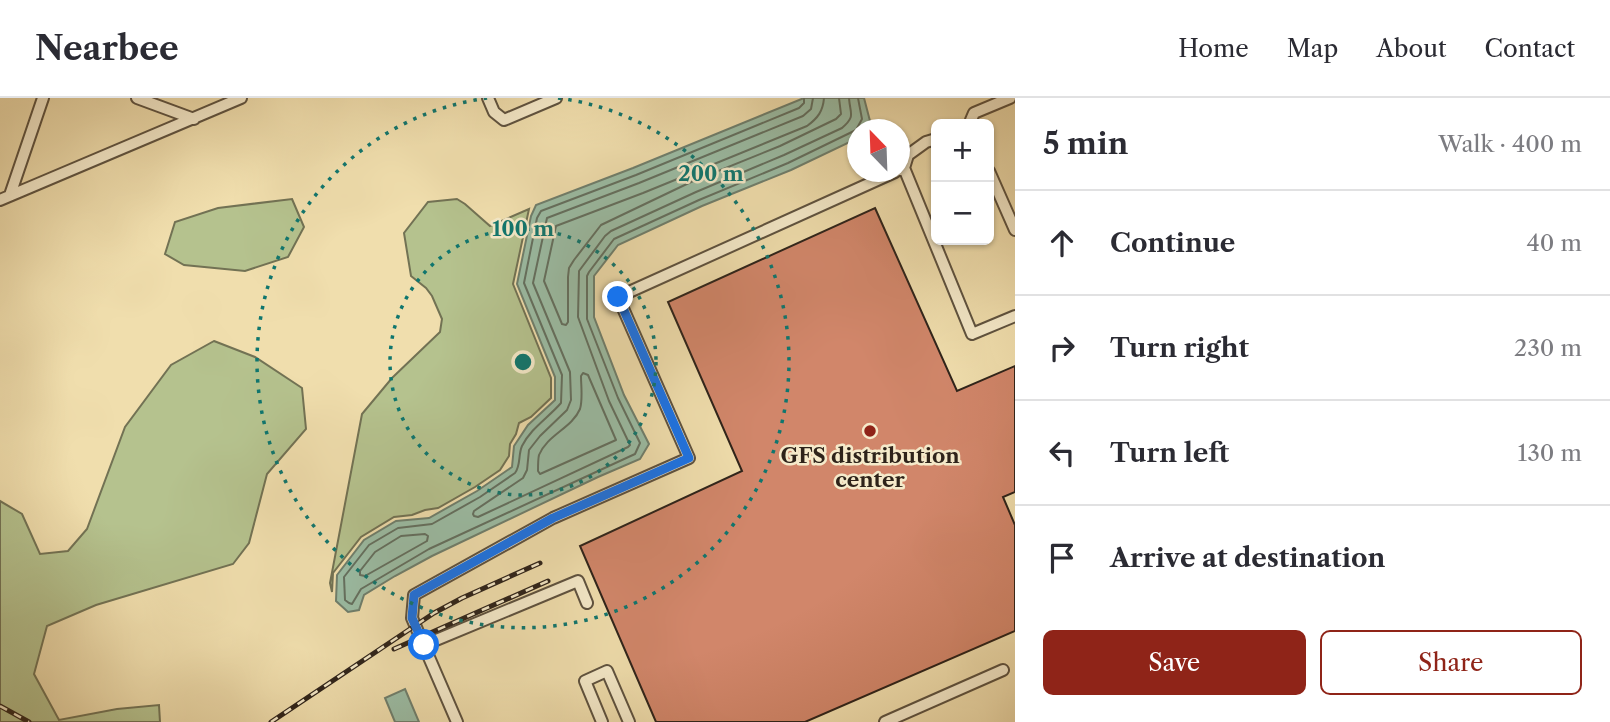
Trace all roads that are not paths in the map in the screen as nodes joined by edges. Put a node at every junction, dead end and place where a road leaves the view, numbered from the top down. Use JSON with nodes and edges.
{"nodes":[{"id":1,"x":43,"y":98,"type":"edge"},
{"id":2,"x":137,"y":98,"type":"edge"},
{"id":3,"x":241,"y":98,"type":"edge"},
{"id":4,"x":488,"y":98,"type":"edge"},
{"id":5,"x":556,"y":98,"type":"edge"},
{"id":6,"x":1010,"y":98,"type":"edge"},
{"id":7,"x":194,"y":119,"type":"junction"},
{"id":8,"x":971,"y":119,"type":"edge"},
{"id":9,"x":931,"y":140,"type":"edge"},
{"id":10,"x":910,"y":154,"type":"edge"},
{"id":11,"x":873,"y":182,"type":"edge"},
{"id":12,"x":905,"y":182,"type":"edge"},
{"id":13,"x":994,"y":182,"type":"edge"},
{"id":14,"x":5,"y":197,"type":"edge"},
{"id":15,"x":1015,"y":230,"type":"edge"},
{"id":16,"x":1015,"y":316,"type":"edge"},
{"id":17,"x":587,"y":603,"type":"dead end"},
{"id":18,"x":424,"y":645,"type":"junction"},
{"id":19,"x":1003,"y":670,"type":"dead end"},
{"id":20,"x":457,"y":722,"type":"edge"},
{"id":21,"x":602,"y":722,"type":"edge"},
{"id":22,"x":629,"y":722,"type":"edge"},
{"id":23,"x":885,"y":722,"type":"edge"}],
"edges":[{"from":1,"to":14,"type":"street"},
{"from":2,"to":7,"type":"street"},
{"from":3,"to":7,"type":"street"},
{"from":4,"to":5,"type":"street"},
{"from":6,"to":8,"type":"street"},
{"from":7,"to":14,"type":"street"},
{"from":9,"to":10,"type":"street"},
{"from":11,"to":18,"type":"street"},
{"from":12,"to":16,"type":"street"},
{"from":13,"to":15,"type":"street"},
{"from":17,"to":18,"type":"street"},
{"from":18,"to":20,"type":"street"},
{"from":19,"to":23,"type":"street"},
{"from":21,"to":22,"type":"street"}]}
